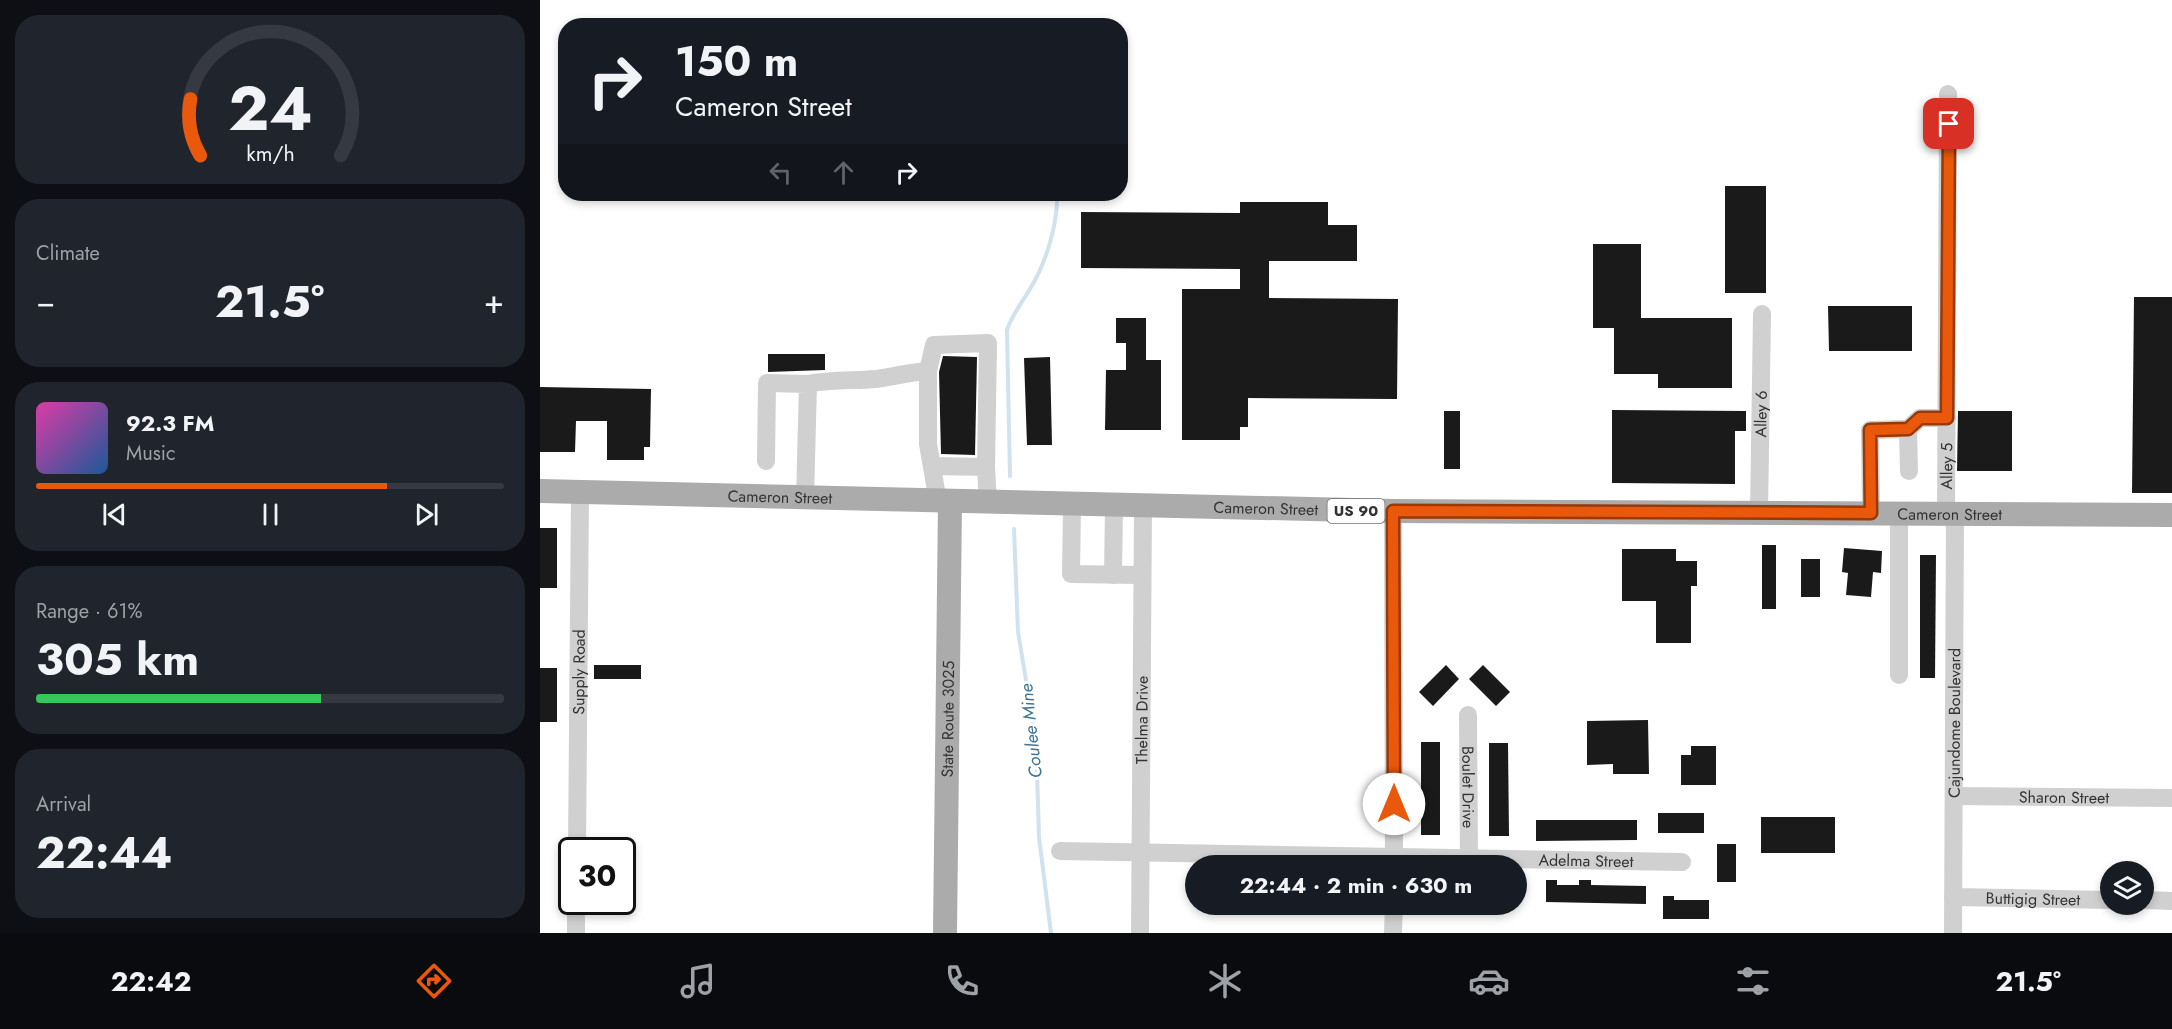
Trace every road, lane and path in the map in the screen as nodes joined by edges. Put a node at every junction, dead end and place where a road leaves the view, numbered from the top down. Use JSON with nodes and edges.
{"nodes":[{"id":1,"x":1948,"y":94,"type":"dead end"},
{"id":2,"x":1762,"y":314,"type":"dead end"},
{"id":3,"x":928,"y":371,"type":"junction"},
{"id":4,"x":808,"y":384,"type":"junction"},
{"id":5,"x":1947,"y":418,"type":"junction"},
{"id":6,"x":1908,"y":429,"type":"junction"},
{"id":7,"x":766,"y":461,"type":"dead end"},
{"id":8,"x":932,"y":466,"type":"junction"},
{"id":9,"x":986,"y":466,"type":"junction"},
{"id":10,"x":1909,"y":471,"type":"dead end"},
{"id":11,"x":540,"y":491,"type":"edge"},
{"id":12,"x":580,"y":492,"type":"junction"},
{"id":13,"x":806,"y":498,"type":"junction"},
{"id":14,"x":944,"y":502,"type":"junction"},
{"id":15,"x":988,"y":504,"type":"junction"},
{"id":16,"x":1072,"y":506,"type":"junction"},
{"id":17,"x":1114,"y":506,"type":"junction"},
{"id":18,"x":1143,"y":507,"type":"junction"},
{"id":19,"x":1393,"y":511,"type":"junction"},
{"id":20,"x":1871,"y":513,"type":"junction"},
{"id":21,"x":1759,"y":514,"type":"junction"},
{"id":22,"x":1899,"y":514,"type":"junction"},
{"id":23,"x":1951,"y":514,"type":"junction"},
{"id":24,"x":2172,"y":514,"type":"edge"},
{"id":25,"x":1113,"y":574,"type":"junction"},
{"id":26,"x":1142,"y":575,"type":"junction"},
{"id":27,"x":1899,"y":675,"type":"dead end"},
{"id":28,"x":1468,"y":715,"type":"dead end"},
{"id":29,"x":1954,"y":796,"type":"junction"},
{"id":30,"x":2172,"y":798,"type":"edge"},
{"id":31,"x":577,"y":837,"type":"edge"},
{"id":32,"x":1060,"y":851,"type":"dead end"},
{"id":33,"x":1141,"y":852,"type":"junction"},
{"id":34,"x":1217,"y":855,"type":"edge"},
{"id":35,"x":1394,"y":855,"type":"edge"},
{"id":36,"x":1469,"y":855,"type":"edge"},
{"id":37,"x":1527,"y":861,"type":"edge"},
{"id":38,"x":1682,"y":862,"type":"dead end"},
{"id":39,"x":1953,"y":897,"type":"junction"},
{"id":40,"x":2100,"y":900,"type":"edge"},
{"id":41,"x":2154,"y":900,"type":"edge"},
{"id":42,"x":2172,"y":901,"type":"edge"},
{"id":43,"x":576,"y":915,"type":"edge"},
{"id":44,"x":1394,"y":915,"type":"edge"},
{"id":45,"x":576,"y":933,"type":"edge"},
{"id":46,"x":945,"y":933,"type":"edge"},
{"id":47,"x":1140,"y":933,"type":"edge"},
{"id":48,"x":1393,"y":933,"type":"edge"},
{"id":49,"x":1953,"y":933,"type":"edge"}],
"edges":[{"from":1,"to":5,"type":"street","name":"Alley 5"},
{"from":2,"to":21,"type":"street","name":"Alley 6"},
{"from":3,"to":4,"type":"street"},
{"from":3,"to":8,"type":"street"},
{"from":3,"to":9,"type":"street"},
{"from":4,"to":7,"type":"street"},
{"from":4,"to":13,"type":"street"},
{"from":5,"to":6,"type":"street"},
{"from":5,"to":23,"type":"street","name":"Alley 5"},
{"from":6,"to":10,"type":"street"},
{"from":6,"to":20,"type":"street"},
{"from":8,"to":9,"type":"street"},
{"from":8,"to":14,"type":"street"},
{"from":9,"to":15,"type":"street"},
{"from":11,"to":12,"type":"main road","name":"Cameron Street","number":"US 90"},
{"from":12,"to":13,"type":"main road","name":"Cameron Street","number":"US 90"},
{"from":12,"to":31,"type":"street","name":"Supply Road"},
{"from":13,"to":14,"type":"main road","name":"Cameron Street","number":"US 90"},
{"from":14,"to":15,"type":"main road","name":"Cameron Street","number":"US 90"},
{"from":14,"to":46,"type":"main road","name":"State Route 3025"},
{"from":15,"to":16,"type":"main road","name":"Cameron Street","number":"US 90"},
{"from":16,"to":17,"type":"main road","name":"Cameron Street","number":"US 90"},
{"from":16,"to":25,"type":"street"},
{"from":17,"to":18,"type":"main road","name":"Cameron Street","number":"US 90"},
{"from":17,"to":25,"type":"street"},
{"from":18,"to":19,"type":"main road","name":"Cameron Street","number":"US 90"},
{"from":18,"to":26,"type":"street","name":"Thelma Drive"},
{"from":19,"to":21,"type":"main road","name":"Cameron Street","number":"US 90"},
{"from":19,"to":35,"type":"street"},
{"from":20,"to":21,"type":"main road","name":"Cameron Street","number":"US 90"},
{"from":20,"to":22,"type":"main road","name":"Cameron Street","number":"US 90"},
{"from":22,"to":23,"type":"main road","name":"Cameron Street","number":"US 90"},
{"from":22,"to":27,"type":"street"},
{"from":23,"to":24,"type":"main road","name":"Cameron Street","number":"US 90"},
{"from":23,"to":29,"type":"street","name":"Cajundome Boulevard"},
{"from":25,"to":26,"type":"street"},
{"from":26,"to":33,"type":"street","name":"Thelma Drive"},
{"from":28,"to":36,"type":"street","name":"Boulet Drive"},
{"from":29,"to":30,"type":"street","name":"Sharon Street"},
{"from":29,"to":39,"type":"street","name":"Cajundome Boulevard"},
{"from":32,"to":33,"type":"street","name":"Adelma Street"},
{"from":33,"to":34,"type":"street","name":"Adelma Street"},
{"from":33,"to":47,"type":"street","name":"Thelma Drive"},
{"from":37,"to":38,"type":"street","name":"Adelma Street"},
{"from":39,"to":40,"type":"street","name":"Buttigig Street"},
{"from":39,"to":49,"type":"street","name":"Cajundome Boulevard"},
{"from":41,"to":42,"type":"street"},
{"from":43,"to":45,"type":"street"},
{"from":44,"to":48,"type":"street"}]}
